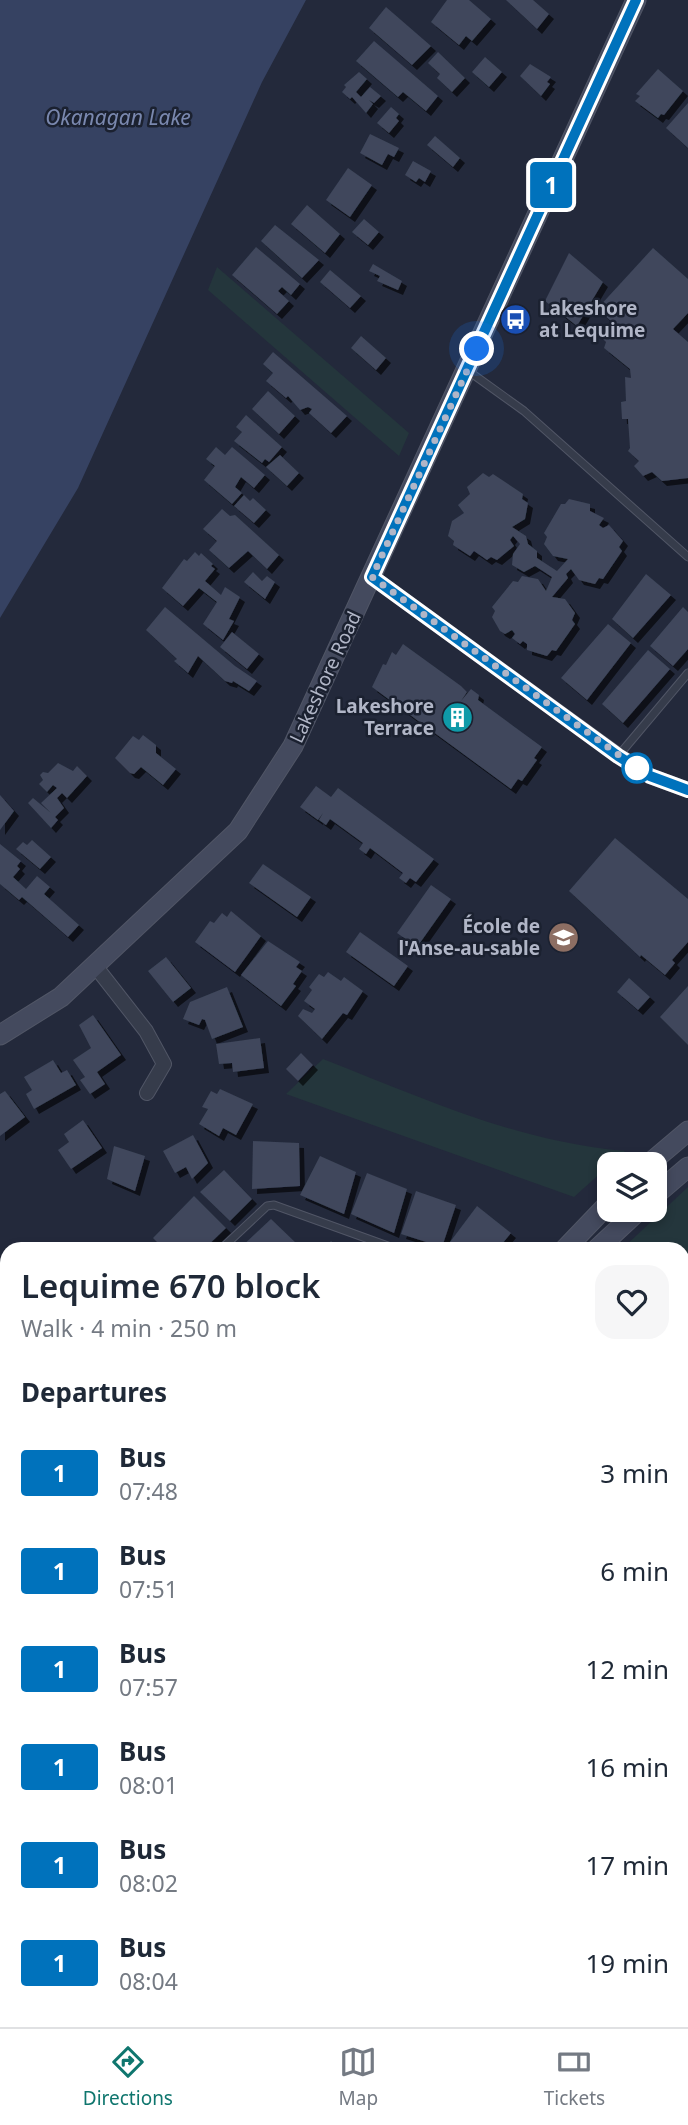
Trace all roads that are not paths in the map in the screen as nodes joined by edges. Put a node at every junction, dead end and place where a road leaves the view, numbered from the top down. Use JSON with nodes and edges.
{"nodes":[{"id":1,"x":636,"y":0,"type":"edge"},
{"id":2,"x":467,"y":370,"type":"junction"},
{"id":3,"x":688,"y":557,"type":"edge"},
{"id":4,"x":372,"y":577,"type":"junction"},
{"id":5,"x":688,"y":673,"type":"edge"},
{"id":6,"x":618,"y":756,"type":"junction"},
{"id":7,"x":688,"y":790,"type":"edge"},
{"id":8,"x":96,"y":967,"type":"junction"},
{"id":9,"x":0,"y":1035,"type":"edge"},
{"id":10,"x":147,"y":1093,"type":"dead end"},
{"id":11,"x":688,"y":1131,"type":"edge"},
{"id":12,"x":663,"y":1152,"type":"edge"},
{"id":13,"x":688,"y":1167,"type":"edge"},
{"id":14,"x":667,"y":1185,"type":"edge"},
{"id":15,"x":597,"y":1216,"type":"edge"},
{"id":16,"x":626,"y":1222,"type":"edge"},
{"id":17,"x":229,"y":1242,"type":"edge"},
{"id":18,"x":368,"y":1242,"type":"edge"},
{"id":19,"x":572,"y":1242,"type":"edge"},
{"id":20,"x":605,"y":1242,"type":"edge"}],
"edges":[{"from":1,"to":2,"type":"main road","name":"Lakeshore Road"},
{"from":2,"to":3,"type":"lane"},
{"from":2,"to":4,"type":"main road","name":"Lakeshore Road"},
{"from":4,"to":6,"type":"street"},
{"from":4,"to":8,"type":"main road","name":"Lakeshore Road"},
{"from":5,"to":6,"type":"lane"},
{"from":6,"to":7,"type":"street"},
{"from":8,"to":9,"type":"main road","name":"Lakeshore Road"},
{"from":8,"to":10,"type":"street"},
{"from":11,"to":12,"type":"main road"},
{"from":13,"to":14,"type":"main road"},
{"from":15,"to":19,"type":"main road"},
{"from":16,"to":20,"type":"main road"},
{"from":17,"to":18,"type":"lane"}]}
